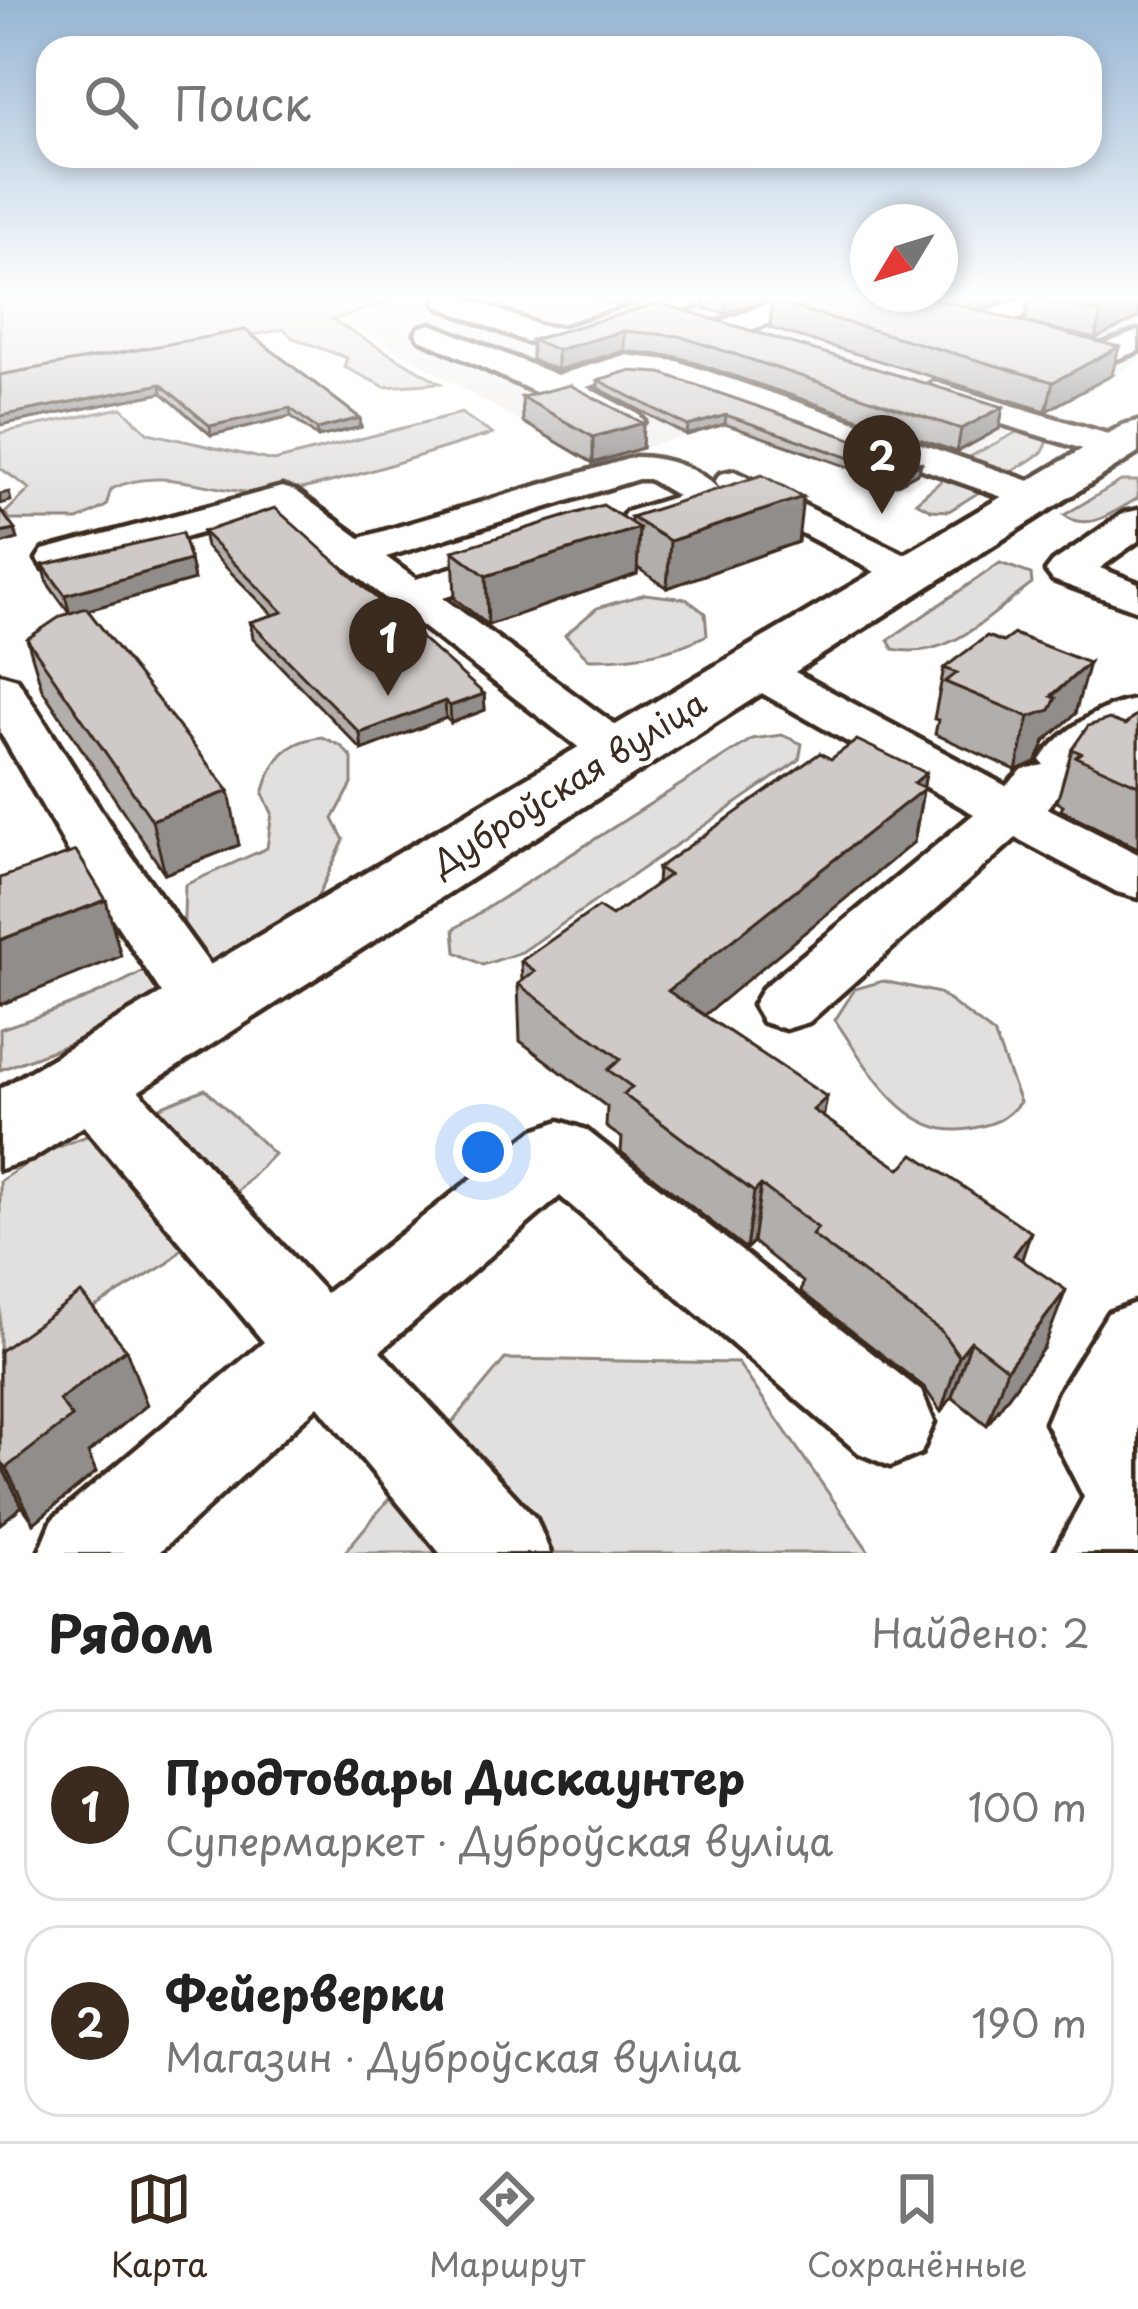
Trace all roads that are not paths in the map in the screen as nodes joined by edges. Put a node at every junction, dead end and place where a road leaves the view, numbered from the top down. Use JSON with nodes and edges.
{"nodes":[{"id":1,"x":512,"y":367,"type":"edge"},
{"id":2,"x":618,"y":367,"type":"edge"},
{"id":3,"x":660,"y":367,"type":"edge"},
{"id":4,"x":893,"y":380,"type":"edge"},
{"id":5,"x":555,"y":386,"type":"junction"},
{"id":6,"x":1122,"y":453,"type":"edge"},
{"id":7,"x":1036,"y":496,"type":"junction"},
{"id":8,"x":1138,"y":522,"type":"edge"},
{"id":9,"x":609,"y":531,"type":"edge"},
{"id":10,"x":565,"y":545,"type":"edge"},
{"id":11,"x":353,"y":553,"type":"junction"},
{"id":12,"x":58,"y":559,"type":"edge"},
{"id":13,"x":909,"y":573,"type":"junction"},
{"id":14,"x":409,"y":596,"type":"junction"},
{"id":15,"x":1138,"y":598,"type":"edge"},
{"id":16,"x":754,"y":669,"type":"junction"},
{"id":17,"x":0,"y":689,"type":"edge"},
{"id":18,"x":1138,"y":715,"type":"edge"},
{"id":19,"x":618,"y":752,"type":"junction"},
{"id":20,"x":1040,"y":784,"type":"junction"},
{"id":21,"x":97,"y":850,"type":"junction"},
{"id":22,"x":39,"y":872,"type":"edge"},
{"id":23,"x":1138,"y":878,"type":"edge"},
{"id":24,"x":786,"y":1005,"type":"dead end"},
{"id":25,"x":205,"y":1007,"type":"junction"},
{"id":26,"x":86,"y":1080,"type":"junction"},
{"id":27,"x":0,"y":1133,"type":"edge"},
{"id":28,"x":1138,"y":1341,"type":"edge"},
{"id":29,"x":321,"y":1348,"type":"junction"},
{"id":30,"x":890,"y":1423,"type":"dead end"},
{"id":31,"x":87,"y":1553,"type":"edge"},
{"id":32,"x":502,"y":1553,"type":"edge"},
{"id":33,"x":1102,"y":1553,"type":"edge"}],
"edges":[{"from":1,"to":5,"type":"lane"},
{"from":2,"to":5,"type":"lane"},
{"from":3,"to":7,"type":"lane"},
{"from":4,"to":6,"type":"lane"},
{"from":5,"to":13,"type":"lane"},
{"from":6,"to":7,"type":"main road","name":"Дуброўская вуліца"},
{"from":7,"to":13,"type":"main road","name":"Дуброўская вуліца"},
{"from":8,"to":15,"type":"lane"},
{"from":9,"to":11,"type":"lane"},
{"from":10,"to":14,"type":"lane"},
{"from":11,"to":12,"type":"lane"},
{"from":11,"to":14,"type":"lane"},
{"from":13,"to":16,"type":"main road","name":"Дуброўская вуліца"},
{"from":14,"to":19,"type":"lane"},
{"from":16,"to":19,"type":"main road","name":"Дуброўская вуліца"},
{"from":16,"to":20,"type":"lane"},
{"from":17,"to":21,"type":"lane"},
{"from":18,"to":20,"type":"lane"},
{"from":19,"to":25,"type":"main road","name":"Дуброўская вуліца"},
{"from":20,"to":23,"type":"lane"},
{"from":20,"to":24,"type":"lane"},
{"from":21,"to":22,"type":"lane"},
{"from":21,"to":25,"type":"lane"},
{"from":25,"to":26,"type":"main road","name":"Дуброўская вуліца"},
{"from":26,"to":27,"type":"main road","name":"Дуброўская вуліца"},
{"from":26,"to":29,"type":"lane"},
{"from":28,"to":33,"type":"lane"},
{"from":29,"to":30,"type":"lane"},
{"from":29,"to":31,"type":"lane"},
{"from":29,"to":32,"type":"lane"}]}
